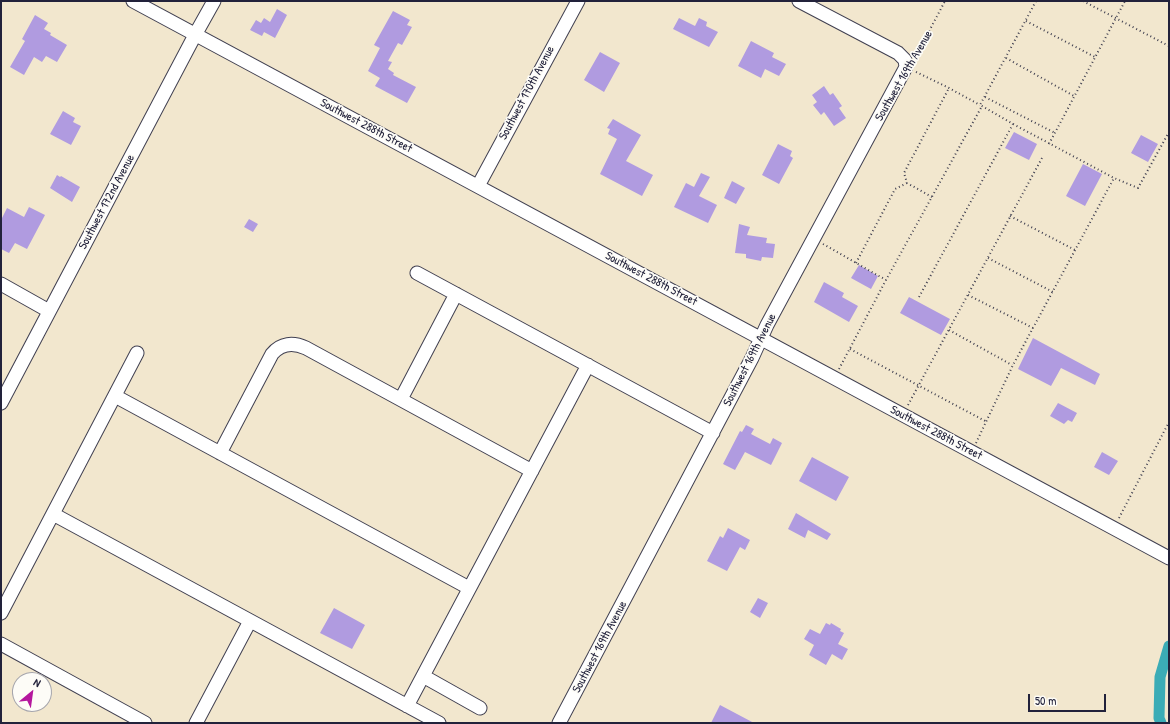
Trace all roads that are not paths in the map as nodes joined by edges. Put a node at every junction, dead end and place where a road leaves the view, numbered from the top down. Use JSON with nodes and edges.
{"nodes":[{"id":1,"x":133,"y":1,"type":"edge"},
{"id":2,"x":214,"y":1,"type":"edge"},
{"id":3,"x":578,"y":1,"type":"edge"},
{"id":4,"x":799,"y":1,"type":"edge"},
{"id":5,"x":195,"y":35,"type":"junction"},
{"id":6,"x":478,"y":186,"type":"junction"},
{"id":7,"x":417,"y":273,"type":"dead end"},
{"id":8,"x":1,"y":284,"type":"edge"},
{"id":9,"x":456,"y":294,"type":"junction"},
{"id":10,"x":49,"y":311,"type":"junction"},
{"id":11,"x":761,"y":338,"type":"junction"},
{"id":12,"x":137,"y":353,"type":"dead end"},
{"id":13,"x":588,"y":365,"type":"junction"},
{"id":14,"x":115,"y":396,"type":"junction"},
{"id":15,"x":401,"y":399,"type":"junction"},
{"id":16,"x":1,"y":403,"type":"edge"},
{"id":17,"x":713,"y":433,"type":"junction"},
{"id":18,"x":220,"y":453,"type":"junction"},
{"id":19,"x":532,"y":471,"type":"junction"},
{"id":20,"x":53,"y":514,"type":"junction"},
{"id":21,"x":1169,"y":558,"type":"edge"},
{"id":22,"x":469,"y":588,"type":"junction"},
{"id":23,"x":1,"y":613,"type":"edge"},
{"id":24,"x":250,"y":621,"type":"junction"},
{"id":25,"x":1,"y":644,"type":"edge"},
{"id":26,"x":423,"y":676,"type":"junction"},
{"id":27,"x":407,"y":706,"type":"junction"},
{"id":28,"x":480,"y":708,"type":"dead end"},
{"id":29,"x":145,"y":723,"type":"edge"},
{"id":30,"x":196,"y":723,"type":"edge"},
{"id":31,"x":439,"y":723,"type":"edge"},
{"id":32,"x":559,"y":723,"type":"edge"}],
"edges":[{"from":1,"to":5,"type":"street","name":"Southwest 288th Street"},
{"from":2,"to":5,"type":"street","name":"Southwest 172nd Avenue"},
{"from":3,"to":6,"type":"street","name":"Southwest 170th Avenue"},
{"from":4,"to":11,"type":"street","name":"Southwest 169th Avenue"},
{"from":5,"to":6,"type":"street","name":"Southwest 288th Street"},
{"from":5,"to":10,"type":"street","name":"Southwest 172nd Avenue"},
{"from":6,"to":11,"type":"street","name":"Southwest 288th Street"},
{"from":7,"to":9,"type":"street"},
{"from":8,"to":10,"type":"street"},
{"from":9,"to":13,"type":"street"},
{"from":9,"to":15,"type":"street"},
{"from":10,"to":16,"type":"street","name":"Southwest 172nd Avenue"},
{"from":11,"to":17,"type":"street","name":"Southwest 169th Avenue"},
{"from":11,"to":21,"type":"street","name":"Southwest 288th Street"},
{"from":12,"to":14,"type":"street"},
{"from":13,"to":17,"type":"street"},
{"from":13,"to":19,"type":"street"},
{"from":14,"to":18,"type":"street"},
{"from":14,"to":20,"type":"street"},
{"from":15,"to":18,"type":"street"},
{"from":15,"to":19,"type":"street"},
{"from":17,"to":32,"type":"street","name":"Southwest 169th Avenue"},
{"from":18,"to":22,"type":"street"},
{"from":19,"to":22,"type":"street"},
{"from":20,"to":23,"type":"street"},
{"from":20,"to":24,"type":"street"},
{"from":22,"to":26,"type":"street"},
{"from":24,"to":27,"type":"street"},
{"from":24,"to":30,"type":"street"},
{"from":25,"to":29,"type":"street"},
{"from":26,"to":27,"type":"street"},
{"from":26,"to":28,"type":"street"},
{"from":27,"to":31,"type":"street"}]}
